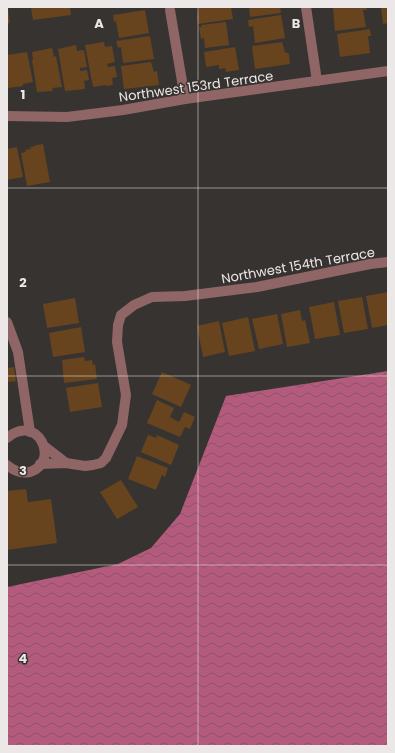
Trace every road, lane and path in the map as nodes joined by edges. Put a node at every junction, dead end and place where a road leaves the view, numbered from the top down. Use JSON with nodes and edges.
{"nodes":[{"id":1,"x":306,"y":7,"type":"edge"},
{"id":2,"x":170,"y":10,"type":"dead end"},
{"id":3,"x":388,"y":71,"type":"edge"},
{"id":4,"x":318,"y":81,"type":"junction"},
{"id":5,"x":185,"y":99,"type":"junction"},
{"id":6,"x":7,"y":116,"type":"edge"},
{"id":7,"x":388,"y":262,"type":"edge"},
{"id":8,"x":7,"y":322,"type":"edge"},
{"id":9,"x":30,"y":432,"type":"junction"},
{"id":10,"x":7,"y":438,"type":"edge"},
{"id":11,"x":44,"y":446,"type":"junction"},
{"id":12,"x":66,"y":462,"type":"junction"},
{"id":13,"x":40,"y":464,"type":"junction"},
{"id":14,"x":9,"y":469,"type":"edge"}],
"edges":[{"from":1,"to":4,"type":"street"},
{"from":2,"to":5,"type":"street"},
{"from":3,"to":4,"type":"street","name":"Northwest 153rd Terrace"},
{"from":4,"to":5,"type":"street","name":"Northwest 153rd Terrace"},
{"from":5,"to":6,"type":"street","name":"Northwest 153rd Terrace"},
{"from":7,"to":12,"type":"street","name":"Northwest 154th Terrace"},
{"from":8,"to":9,"type":"street"},
{"from":9,"to":10,"type":"street"},
{"from":9,"to":11,"type":"street"},
{"from":11,"to":12,"type":"street"},
{"from":11,"to":13,"type":"street"},
{"from":12,"to":13,"type":"street"},
{"from":13,"to":14,"type":"street"}]}
